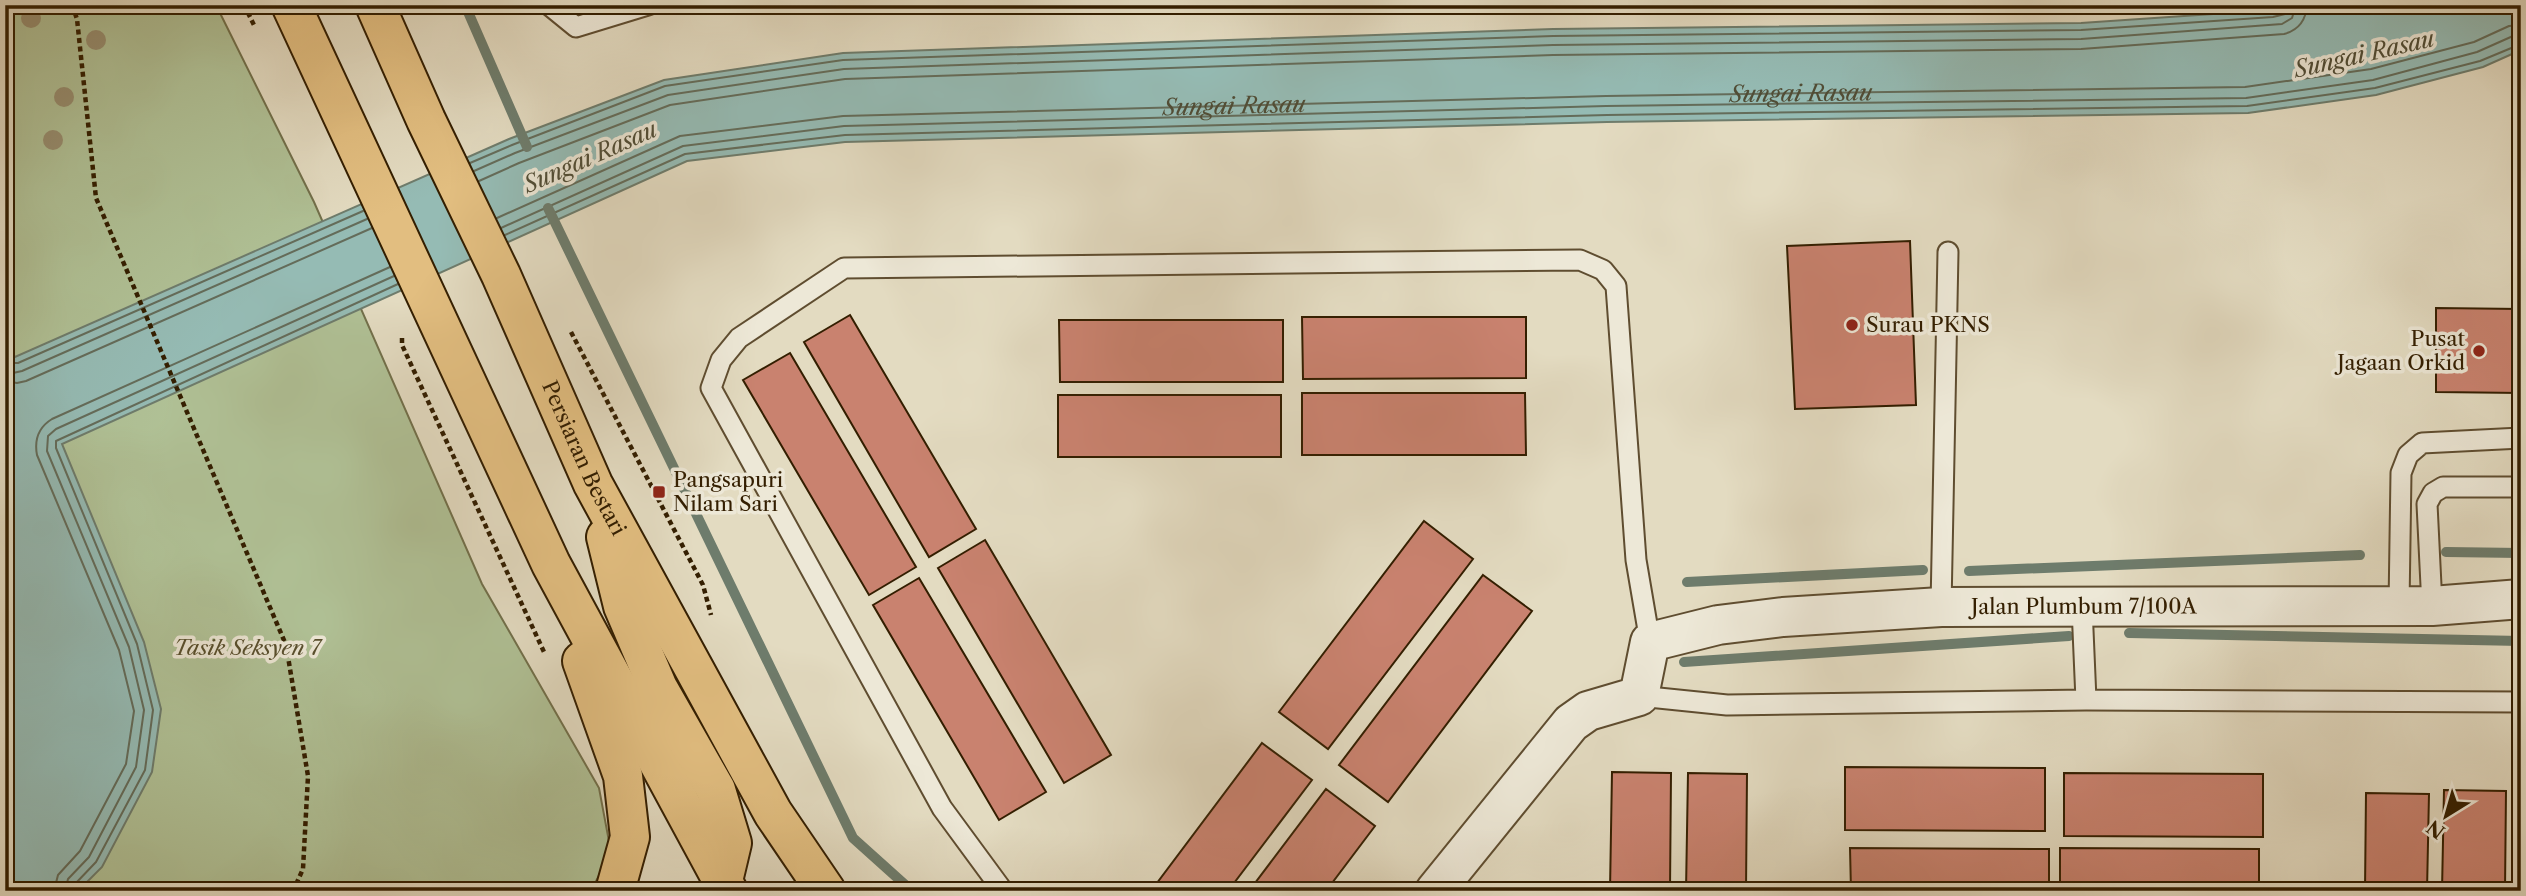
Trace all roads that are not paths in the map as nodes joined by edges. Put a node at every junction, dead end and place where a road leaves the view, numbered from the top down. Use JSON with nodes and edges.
{"nodes":[{"id":1,"x":291,"y":5,"type":"edge"},
{"id":2,"x":375,"y":5,"type":"edge"},
{"id":3,"x":549,"y":5,"type":"edge"},
{"id":4,"x":648,"y":5,"type":"edge"},
{"id":5,"x":1948,"y":251,"type":"dead end"},
{"id":6,"x":2521,"y":438,"type":"edge"},
{"id":7,"x":593,"y":484,"type":"junction"},
{"id":8,"x":2521,"y":488,"type":"edge"},
{"id":9,"x":551,"y":564,"type":"junction"},
{"id":10,"x":2521,"y":599,"type":"edge"},
{"id":11,"x":2416,"y":606,"type":"junction"},
{"id":12,"x":1941,"y":607,"type":"junction"},
{"id":13,"x":2082,"y":607,"type":"junction"},
{"id":14,"x":1650,"y":642,"type":"junction"},
{"id":15,"x":1639,"y":696,"type":"junction"},
{"id":16,"x":2087,"y":700,"type":"junction"},
{"id":17,"x":2521,"y":702,"type":"edge"},
{"id":18,"x":725,"y":888,"type":"edge"},
{"id":19,"x":615,"y":891,"type":"edge"},
{"id":20,"x":826,"y":891,"type":"edge"},
{"id":21,"x":1003,"y":891,"type":"edge"},
{"id":22,"x":1434,"y":891,"type":"edge"}],
"edges":[{"from":1,"to":9,"type":"main road"},
{"from":2,"to":7,"type":"main road","name":"Persiaran Bestari"},
{"from":3,"to":4,"type":"lane"},
{"from":5,"to":12,"type":"lane"},
{"from":6,"to":11,"type":"lane"},
{"from":7,"to":18,"type":"main road"},
{"from":7,"to":20,"type":"main road","name":"Persiaran Bestari"},
{"from":8,"to":11,"type":"lane"},
{"from":9,"to":18,"type":"main road"},
{"from":9,"to":19,"type":"main road"},
{"from":10,"to":11,"type":"street","name":"Jalan Plumbum 7/100A"},
{"from":11,"to":13,"type":"street","name":"Jalan Plumbum 7/100A"},
{"from":12,"to":13,"type":"street","name":"Jalan Plumbum 7/100A"},
{"from":12,"to":14,"type":"street","name":"Jalan Plumbum 7/100A"},
{"from":13,"to":16,"type":"lane"},
{"from":14,"to":15,"type":"street"},
{"from":14,"to":21,"type":"lane"},
{"from":15,"to":16,"type":"lane"},
{"from":15,"to":22,"type":"street"},
{"from":16,"to":17,"type":"lane"}]}
